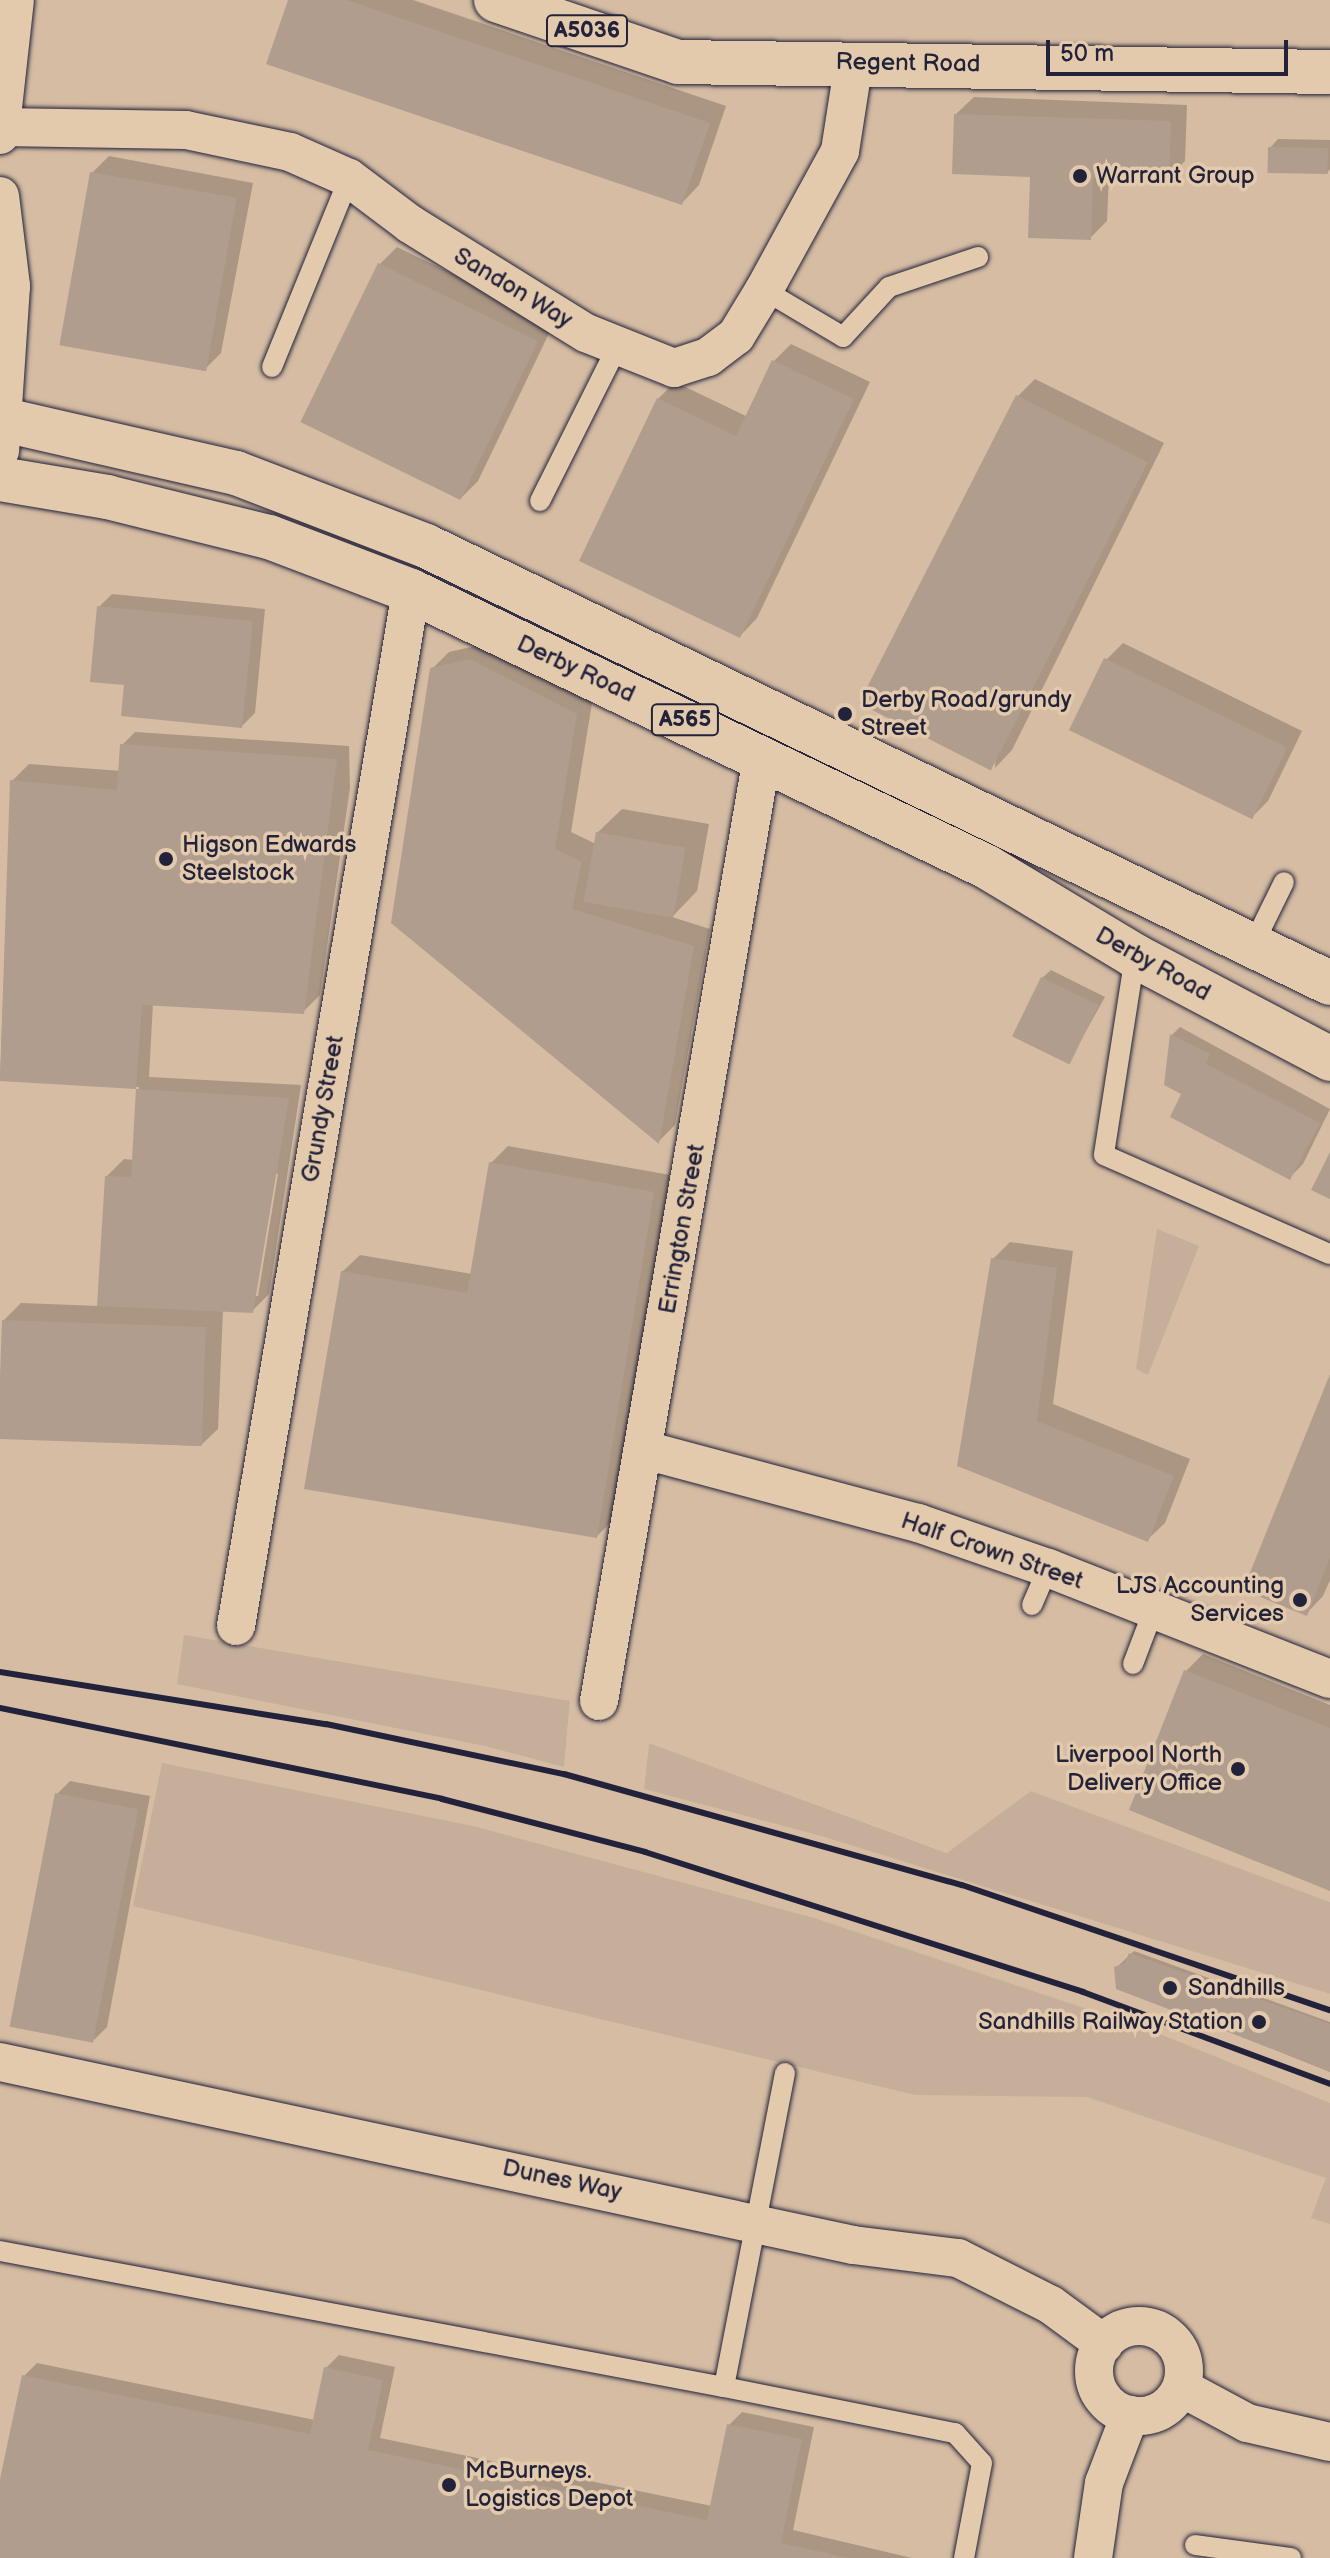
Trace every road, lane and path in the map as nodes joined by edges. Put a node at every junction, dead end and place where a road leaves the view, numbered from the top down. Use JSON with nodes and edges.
{"nodes":[{"id":1,"x":496,"y":0,"type":"edge"},
{"id":2,"x":8,"y":22,"type":"edge"},
{"id":3,"x":854,"y":62,"type":"junction"},
{"id":4,"x":1330,"y":72,"type":"edge"},
{"id":5,"x":1,"y":127,"type":"edge"},
{"id":6,"x":0,"y":135,"type":"edge"},
{"id":7,"x":349,"y":178,"type":"junction"},
{"id":8,"x":0,"y":205,"type":"edge"},
{"id":9,"x":978,"y":257,"type":"dead end"},
{"id":10,"x":764,"y":290,"type":"junction"},
{"id":11,"x":617,"y":347,"type":"junction"},
{"id":12,"x":272,"y":367,"type":"dead end"},
{"id":13,"x":1,"y":430,"type":"edge"},
{"id":14,"x":0,"y":479,"type":"edge"},
{"id":15,"x":540,"y":501,"type":"dead end"},
{"id":16,"x":411,"y":591,"type":"junction"},
{"id":17,"x":762,"y":757,"type":"junction"},
{"id":18,"x":1284,"y":882,"type":"dead end"},
{"id":19,"x":1253,"y":945,"type":"junction"},
{"id":20,"x":1135,"y":956,"type":"junction"},
{"id":21,"x":1330,"y":983,"type":"edge"},
{"id":22,"x":1330,"y":1059,"type":"edge"},
{"id":23,"x":1330,"y":1254,"type":"edge"},
{"id":24,"x":645,"y":1450,"type":"junction"},
{"id":25,"x":1048,"y":1568,"type":"junction"},
{"id":26,"x":1032,"y":1605,"type":"dead end"},
{"id":27,"x":1154,"y":1609,"type":"junction"},
{"id":28,"x":236,"y":1626,"type":"dead end"},
{"id":29,"x":1133,"y":1664,"type":"dead end"},
{"id":30,"x":1330,"y":1679,"type":"edge"},
{"id":31,"x":599,"y":1701,"type":"dead end"},
{"id":32,"x":0,"y":2062,"type":"edge"},
{"id":33,"x":785,"y":2073,"type":"dead end"},
{"id":34,"x":754,"y":2220,"type":"junction"},
{"id":35,"x":0,"y":2251,"type":"edge"},
{"id":36,"x":1104,"y":2344,"type":"junction"},
{"id":37,"x":724,"y":2387,"type":"junction"},
{"id":38,"x":1182,"y":2388,"type":"junction"},
{"id":39,"x":1130,"y":2415,"type":"junction"},
{"id":40,"x":1330,"y":2442,"type":"edge"},
{"id":41,"x":1195,"y":2545,"type":"dead end"},
{"id":42,"x":964,"y":2558,"type":"edge"},
{"id":43,"x":1093,"y":2558,"type":"edge"},
{"id":44,"x":1291,"y":2558,"type":"edge"}],
"edges":[{"from":1,"to":3,"type":"main road","name":"Regent Road","number":"A5036"},
{"from":2,"to":5,"type":"street"},
{"from":3,"to":4,"type":"main road","name":"Regent Road","number":"A5036"},
{"from":3,"to":10,"type":"street","name":"Sandon Way"},
{"from":5,"to":6,"type":"street"},
{"from":5,"to":7,"type":"street","name":"Sandon Way"},
{"from":7,"to":11,"type":"street","name":"Sandon Way"},
{"from":7,"to":12,"type":"lane"},
{"from":8,"to":13,"type":"street"},
{"from":9,"to":10,"type":"lane"},
{"from":10,"to":11,"type":"street","name":"Sandon Way"},
{"from":11,"to":15,"type":"lane"},
{"from":13,"to":19,"type":"main road","name":"Derby Road","number":"A565"},
{"from":14,"to":16,"type":"main road","name":"Derby Road","number":"A565"},
{"from":16,"to":17,"type":"main road","name":"Derby Road","number":"A565"},
{"from":16,"to":28,"type":"street","name":"Grundy Street"},
{"from":17,"to":20,"type":"main road","name":"Derby Road","number":"A565"},
{"from":17,"to":24,"type":"street","name":"Errington Street"},
{"from":18,"to":19,"type":"lane"},
{"from":19,"to":21,"type":"main road","name":"Derby Road","number":"A565"},
{"from":20,"to":22,"type":"main road","name":"Derby Road","number":"A565"},
{"from":20,"to":23,"type":"lane"},
{"from":24,"to":25,"type":"street","name":"Half Crown Street"},
{"from":24,"to":31,"type":"street","name":"Errington Street"},
{"from":25,"to":26,"type":"lane"},
{"from":25,"to":27,"type":"street","name":"Half Crown Street"},
{"from":27,"to":29,"type":"lane"},
{"from":27,"to":30,"type":"street","name":"Half Crown Street"},
{"from":32,"to":34,"type":"street","name":"Dunes Way"},
{"from":33,"to":34,"type":"lane"},
{"from":34,"to":36,"type":"street","name":"Dunes Way"},
{"from":34,"to":37,"type":"lane"},
{"from":35,"to":37,"type":"lane"},
{"from":36,"to":38,"type":"street"},
{"from":36,"to":39,"type":"street"},
{"from":37,"to":42,"type":"lane"},
{"from":38,"to":39,"type":"street"},
{"from":38,"to":40,"type":"street"},
{"from":39,"to":43,"type":"street"},
{"from":41,"to":44,"type":"lane"}]}
